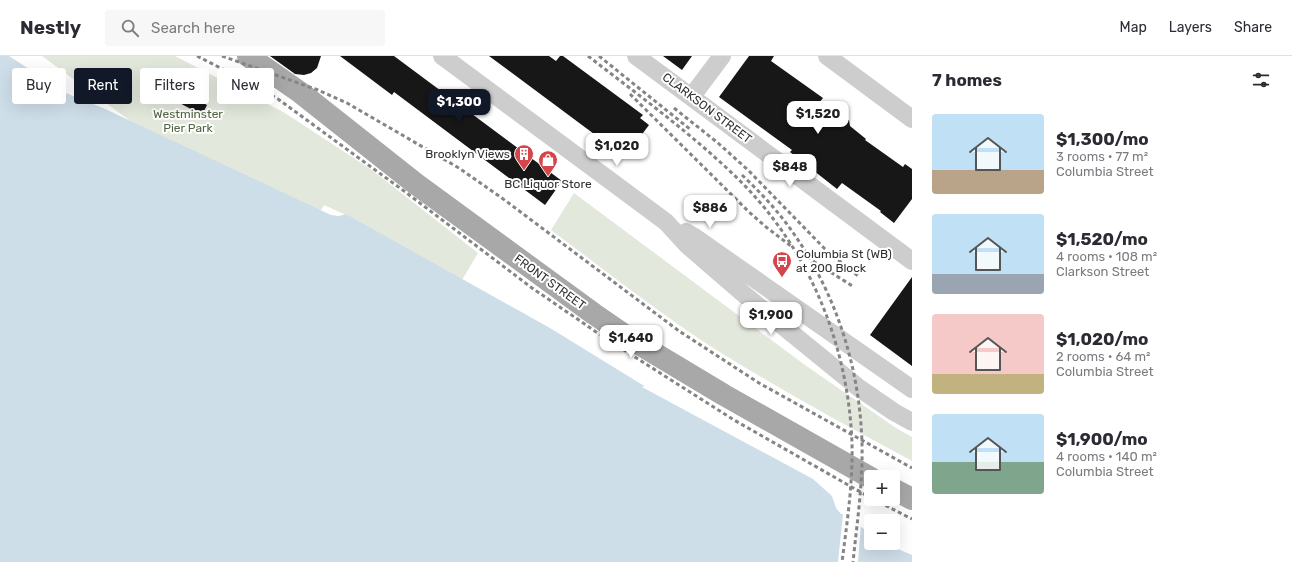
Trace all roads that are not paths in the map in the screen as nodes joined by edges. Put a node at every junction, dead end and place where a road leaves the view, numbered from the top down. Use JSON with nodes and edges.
{"nodes":[{"id":1,"x":248,"y":56,"type":"edge"},
{"id":2,"x":442,"y":56,"type":"edge"},
{"id":3,"x":636,"y":56,"type":"edge"},
{"id":4,"x":722,"y":56,"type":"edge"},
{"id":5,"x":827,"y":56,"type":"edge"},
{"id":6,"x":692,"y":96,"type":"junction"},
{"id":7,"x":912,"y":119,"type":"edge"},
{"id":8,"x":666,"y":222,"type":"junction"},
{"id":9,"x":910,"y":255,"type":"edge"},
{"id":10,"x":878,"y":366,"type":"junction"},
{"id":11,"x":837,"y":371,"type":"junction"},
{"id":12,"x":912,"y":389,"type":"edge"},
{"id":13,"x":912,"y":422,"type":"edge"},
{"id":14,"x":864,"y":474,"type":"edge"},
{"id":15,"x":900,"y":492,"type":"edge"},
{"id":16,"x":912,"y":498,"type":"edge"}],
"edges":[{"from":1,"to":14,"type":"main road","name":"FRONT STREET"},
{"from":2,"to":8,"type":"street"},
{"from":3,"to":6,"type":"street","name":"CLARKSON STREET"},
{"from":4,"to":6,"type":"street"},
{"from":5,"to":7,"type":"street"},
{"from":6,"to":9,"type":"street","name":"CLARKSON STREET"},
{"from":8,"to":10,"type":"street"},
{"from":8,"to":11,"type":"street"},
{"from":10,"to":11,"type":"street"},
{"from":10,"to":12,"type":"street"},
{"from":11,"to":13,"type":"street"},
{"from":15,"to":16,"type":"main road"}]}
